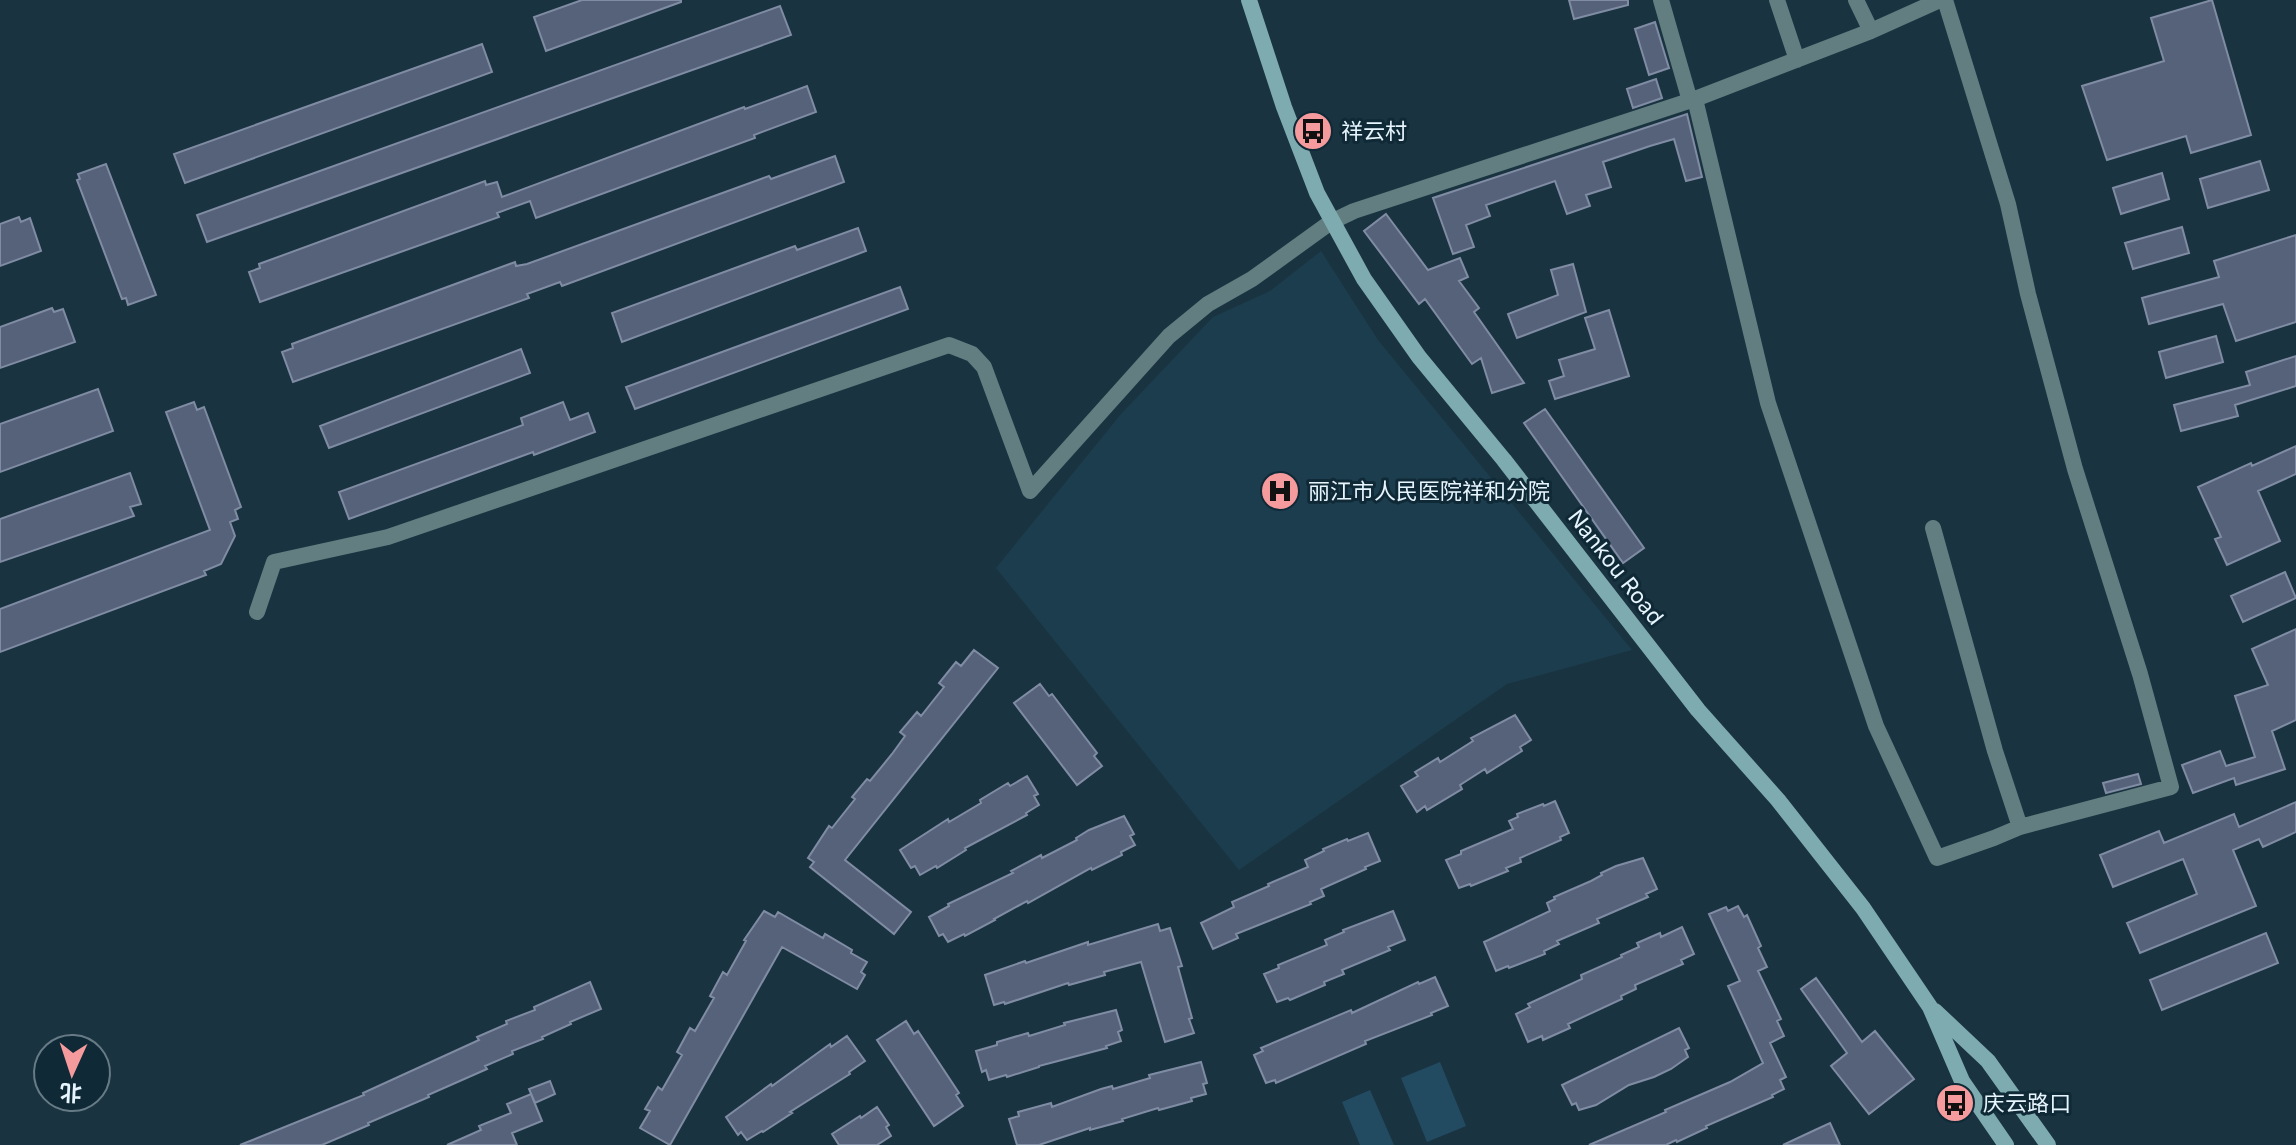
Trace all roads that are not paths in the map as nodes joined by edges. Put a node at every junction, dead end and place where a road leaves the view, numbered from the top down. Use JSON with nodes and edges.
{"nodes":[{"id":1,"x":1249,"y":0,"type":"edge"},
{"id":2,"x":1661,"y":0,"type":"edge"},
{"id":3,"x":1777,"y":0,"type":"edge"},
{"id":4,"x":1856,"y":0,"type":"edge"},
{"id":5,"x":1938,"y":1,"type":"edge"},
{"id":6,"x":1871,"y":31,"type":"junction"},
{"id":7,"x":1797,"y":60,"type":"junction"},
{"id":8,"x":1692,"y":100,"type":"junction"},
{"id":9,"x":1331,"y":222,"type":"junction"},
{"id":10,"x":1933,"y":528,"type":"dead end"},
{"id":11,"x":257,"y":612,"type":"dead end"},
{"id":12,"x":2020,"y":827,"type":"junction"},
{"id":13,"x":1930,"y":1007,"type":"junction"},
{"id":14,"x":2006,"y":1145,"type":"edge"},
{"id":15,"x":2048,"y":1145,"type":"edge"}],
"edges":[{"from":1,"to":9,"type":"main road","name":"Nankou Road"},
{"from":2,"to":8,"type":"street"},
{"from":3,"to":7,"type":"street"},
{"from":4,"to":6,"type":"street"},
{"from":5,"to":6,"type":"street"},
{"from":5,"to":12,"type":"street"},
{"from":6,"to":7,"type":"street"},
{"from":7,"to":8,"type":"street"},
{"from":8,"to":9,"type":"street"},
{"from":8,"to":12,"type":"street"},
{"from":9,"to":11,"type":"street"},
{"from":9,"to":13,"type":"main road","name":"Nankou Road"},
{"from":10,"to":12,"type":"street"},
{"from":13,"to":14,"type":"main road","name":"Nankou Road"},
{"from":13,"to":15,"type":"main road","name":"Nankou Road"}]}
